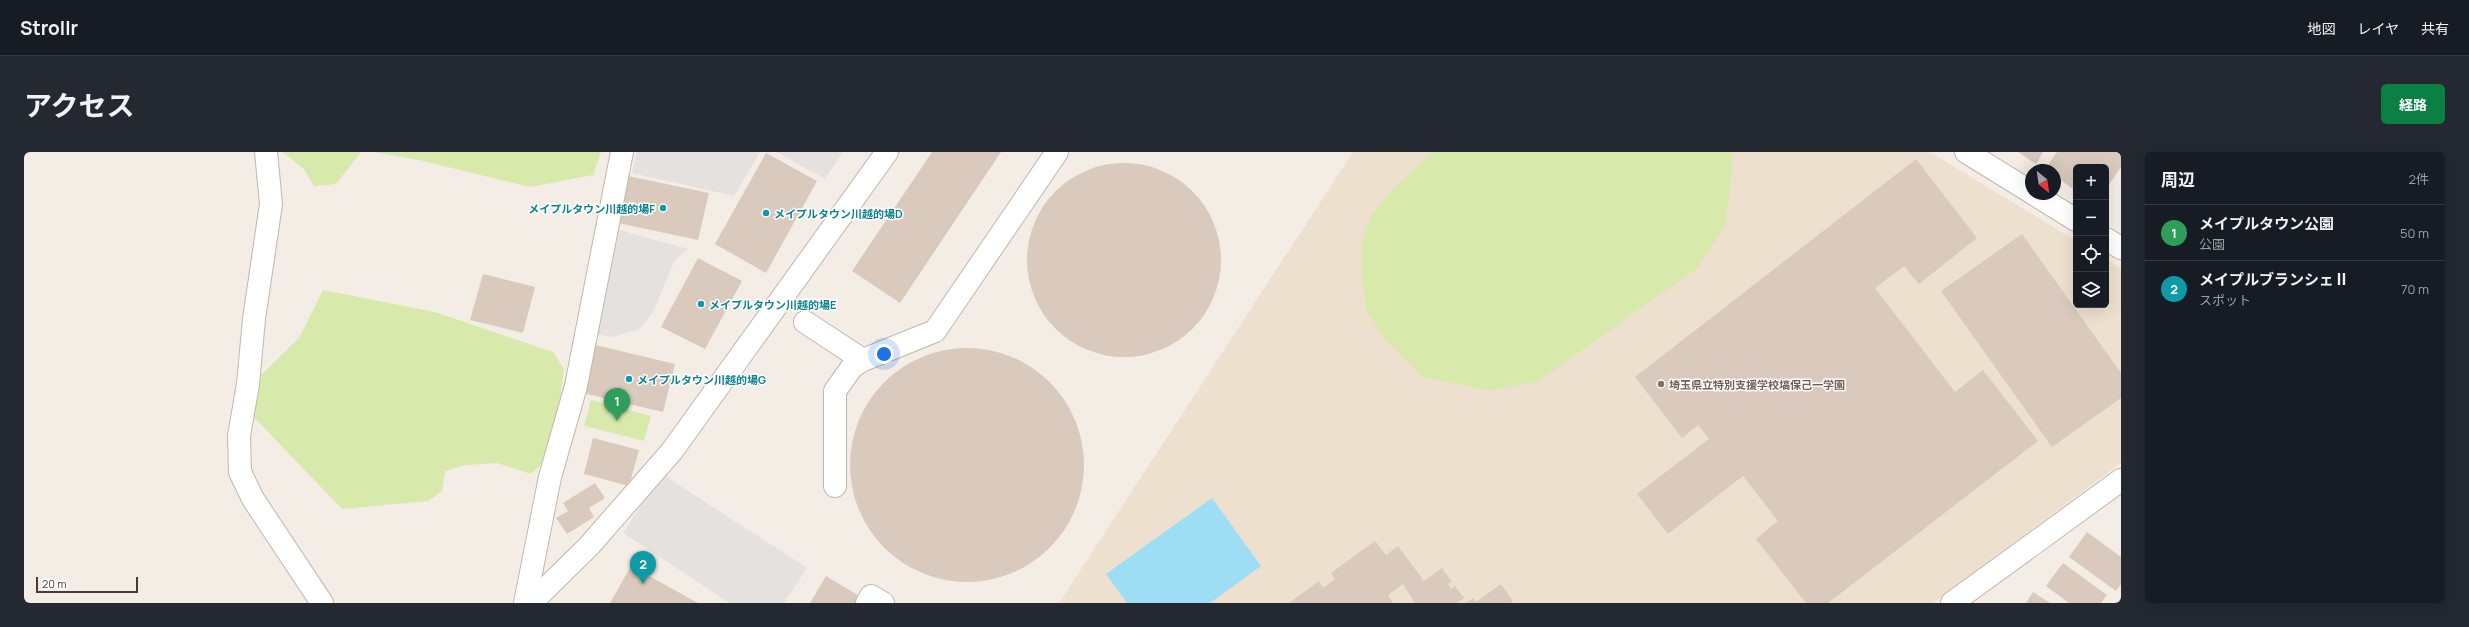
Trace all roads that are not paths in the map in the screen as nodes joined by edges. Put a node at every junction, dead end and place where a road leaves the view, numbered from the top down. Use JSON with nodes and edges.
{"nodes":[{"id":1,"x":266,"y":152,"type":"edge"},
{"id":2,"x":622,"y":152,"type":"edge"},
{"id":3,"x":887,"y":152,"type":"edge"},
{"id":4,"x":1057,"y":152,"type":"edge"},
{"id":5,"x":1966,"y":152,"type":"edge"},
{"id":6,"x":2025,"y":188,"type":"edge"},
{"id":7,"x":2044,"y":200,"type":"edge"},
{"id":8,"x":2073,"y":218,"type":"edge"},
{"id":9,"x":2109,"y":241,"type":"edge"},
{"id":10,"x":2121,"y":248,"type":"edge"},
{"id":11,"x":805,"y":322,"type":"dead end"},
{"id":12,"x":864,"y":360,"type":"junction"},
{"id":13,"x":2121,"y":480,"type":"edge"},
{"id":14,"x":835,"y":486,"type":"dead end"},
{"id":15,"x":322,"y":603,"type":"edge"},
{"id":16,"x":525,"y":603,"type":"edge"},
{"id":17,"x":531,"y":603,"type":"edge"},
{"id":18,"x":867,"y":603,"type":"edge"},
{"id":19,"x":883,"y":603,"type":"edge"},
{"id":20,"x":1952,"y":603,"type":"edge"}],
"edges":[{"from":1,"to":15,"type":"street"},
{"from":2,"to":16,"type":"street"},
{"from":3,"to":17,"type":"street"},
{"from":4,"to":12,"type":"street"},
{"from":5,"to":6,"type":"street"},
{"from":7,"to":8,"type":"street"},
{"from":9,"to":10,"type":"street"},
{"from":11,"to":12,"type":"street"},
{"from":12,"to":14,"type":"street"},
{"from":13,"to":20,"type":"street"},
{"from":18,"to":19,"type":"street"}]}
